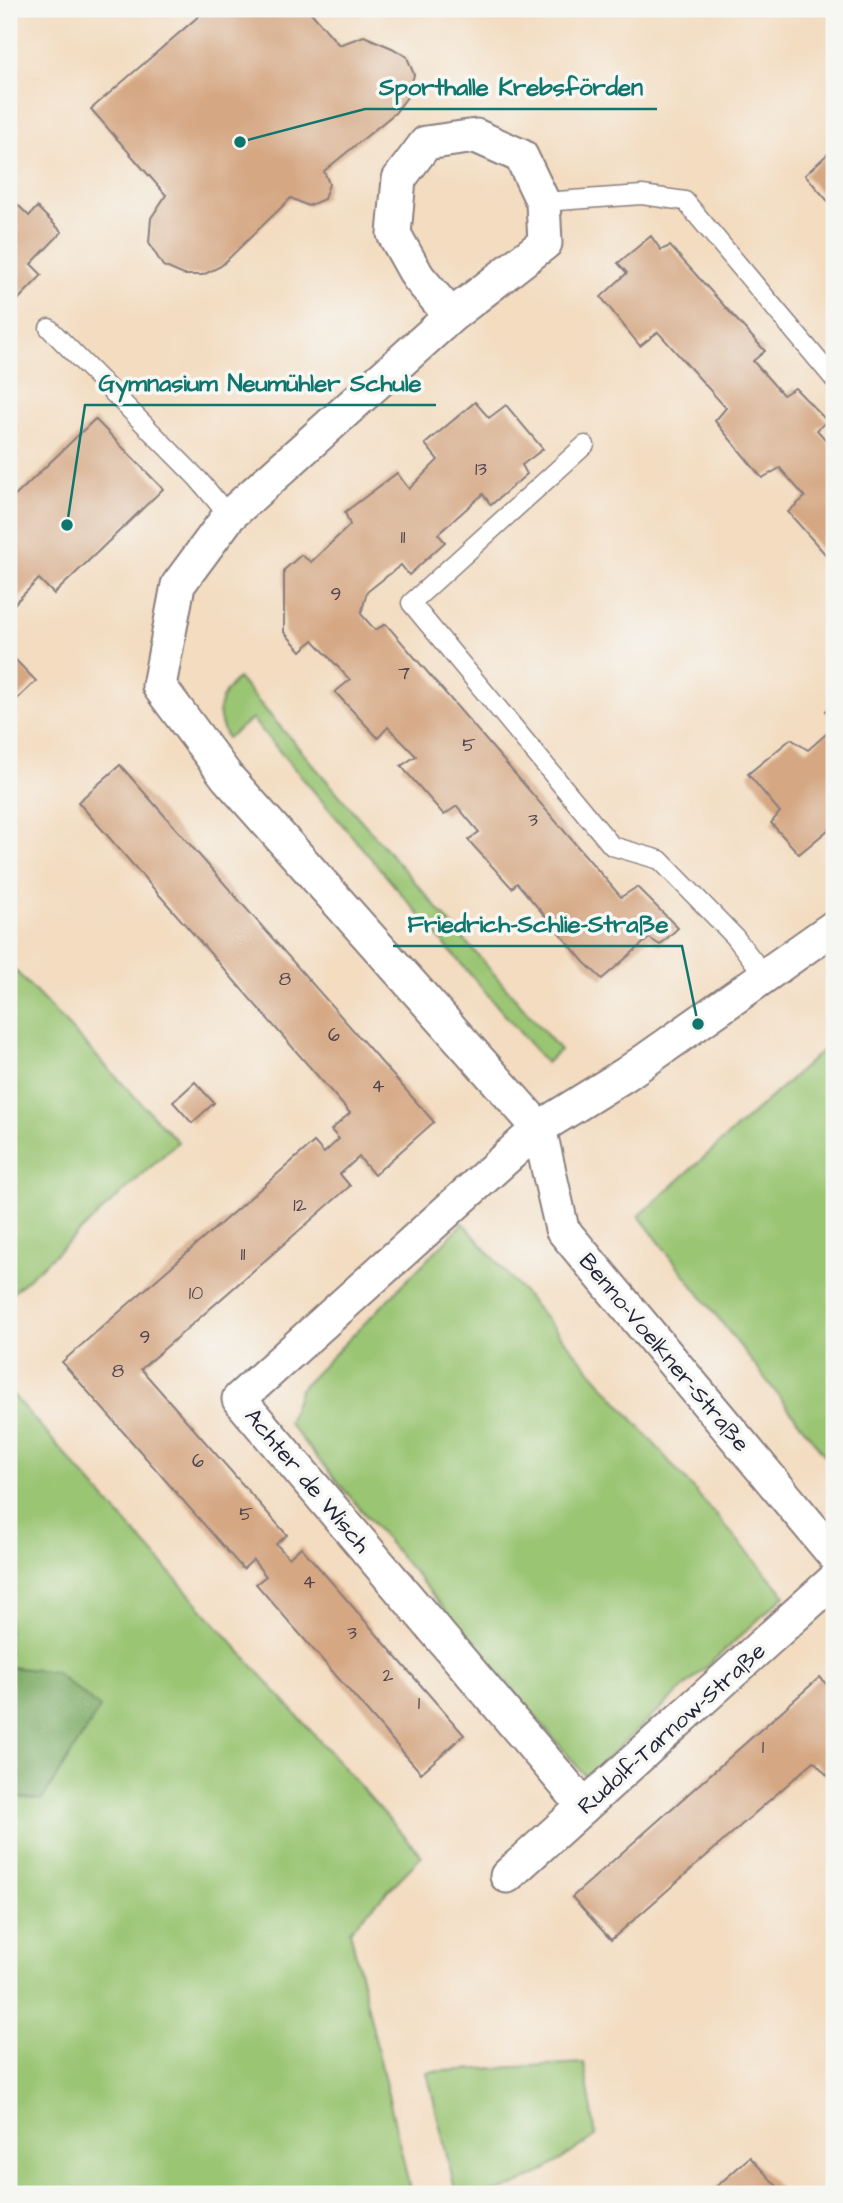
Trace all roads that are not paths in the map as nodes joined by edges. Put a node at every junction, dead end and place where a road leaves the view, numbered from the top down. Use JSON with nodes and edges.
{"nodes":[{"id":1,"x":543,"y":202,"type":"junction"},
{"id":2,"x":451,"y":316,"type":"junction"},
{"id":3,"x":49,"y":328,"type":"dead end"},
{"id":4,"x":834,"y":379,"type":"edge"},
{"id":5,"x":585,"y":445,"type":"dead end"},
{"id":6,"x":229,"y":516,"type":"junction"},
{"id":7,"x":834,"y":927,"type":"edge"},
{"id":8,"x":764,"y":975,"type":"junction"},
{"id":9,"x":539,"y":1129,"type":"junction"},
{"id":10,"x":834,"y":1555,"type":"edge"},
{"id":11,"x":834,"y":1580,"type":"edge"},
{"id":12,"x":584,"y":1806,"type":"junction"},
{"id":13,"x":507,"y":1876,"type":"dead end"}],
"edges":[{"from":1,"to":2,"type":"street"},
{"from":1,"to":2,"type":"street"},
{"from":1,"to":4,"type":"lane"},
{"from":2,"to":6,"type":"street"},
{"from":3,"to":6,"type":"lane"},
{"from":5,"to":8,"type":"lane"},
{"from":6,"to":9,"type":"street"},
{"from":7,"to":8,"type":"street"},
{"from":8,"to":9,"type":"street"},
{"from":9,"to":10,"type":"street","name":"Benno-Voelkner-Straße"},
{"from":9,"to":12,"type":"street","name":"Achter de Wisch"},
{"from":11,"to":12,"type":"street","name":"Rudolf-Tarnow-Straße"},
{"from":12,"to":13,"type":"street","name":"Rudolf-Tarnow-Straße"}]}
